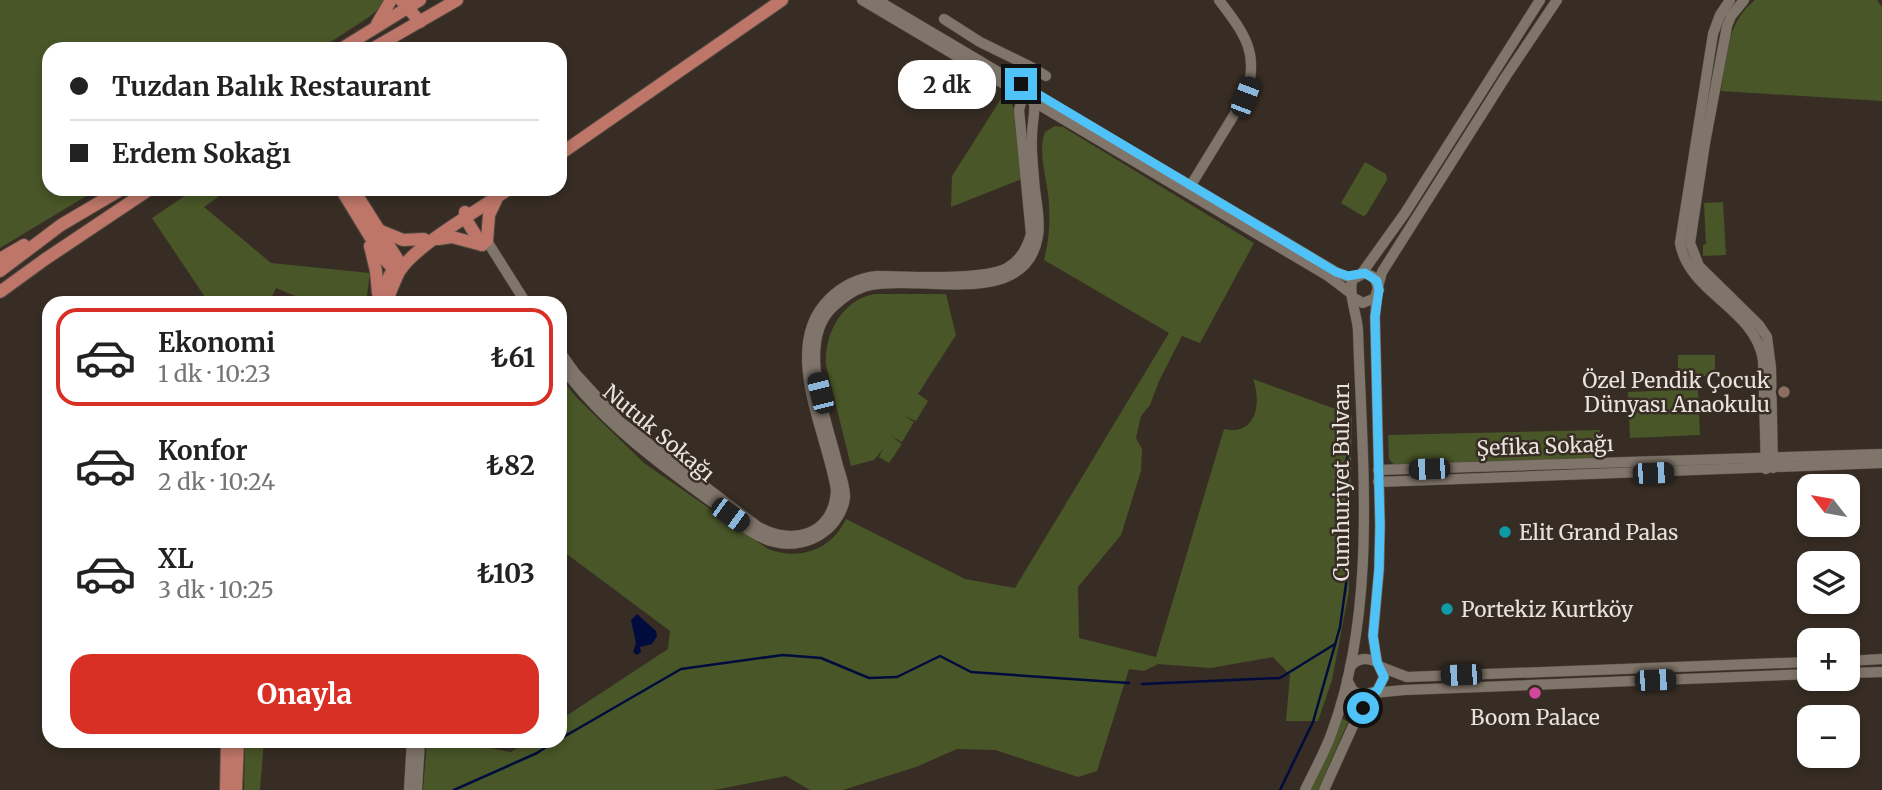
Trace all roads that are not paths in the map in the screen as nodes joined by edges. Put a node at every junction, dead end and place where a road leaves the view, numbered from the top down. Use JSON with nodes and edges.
{"nodes":[{"id":1,"x":391,"y":0,"type":"edge"},
{"id":2,"x":457,"y":0,"type":"edge"},
{"id":3,"x":768,"y":0,"type":"edge"},
{"id":4,"x":782,"y":0,"type":"edge"},
{"id":5,"x":862,"y":0,"type":"edge"},
{"id":6,"x":877,"y":0,"type":"edge"},
{"id":7,"x":1219,"y":0,"type":"edge"},
{"id":8,"x":1540,"y":0,"type":"edge"},
{"id":9,"x":1557,"y":0,"type":"edge"},
{"id":10,"x":1730,"y":0,"type":"edge"},
{"id":11,"x":1744,"y":0,"type":"edge"},
{"id":12,"x":411,"y":2,"type":"edge"},
{"id":13,"x":944,"y":19,"type":"dead end"},
{"id":14,"x":420,"y":22,"type":"junction"},
{"id":15,"x":373,"y":30,"type":"junction"},
{"id":16,"x":353,"y":42,"type":"edge"},
{"id":17,"x":384,"y":42,"type":"edge"},
{"id":18,"x":1031,"y":67,"type":"junction"},
{"id":19,"x":1046,"y":76,"type":"dead end"},
{"id":20,"x":1021,"y":84,"type":"junction"},
{"id":21,"x":1027,"y":92,"type":"junction"},
{"id":22,"x":1035,"y":102,"type":"junction"},
{"id":23,"x":1059,"y":116,"type":"junction"},
{"id":24,"x":1466,"y":116,"type":"junction"},
{"id":25,"x":1477,"y":120,"type":"junction"},
{"id":26,"x":1032,"y":131,"type":"junction"},
{"id":27,"x":567,"y":139,"type":"edge"},
{"id":28,"x":1700,"y":143,"type":"junction"},
{"id":29,"x":567,"y":149,"type":"edge"},
{"id":30,"x":1191,"y":185,"type":"junction"},
{"id":31,"x":110,"y":196,"type":"edge"},
{"id":32,"x":139,"y":196,"type":"edge"},
{"id":33,"x":345,"y":196,"type":"edge"},
{"id":34,"x":357,"y":196,"type":"edge"},
{"id":35,"x":492,"y":196,"type":"edge"},
{"id":36,"x":495,"y":196,"type":"edge"},
{"id":37,"x":1405,"y":213,"type":"junction"},
{"id":38,"x":467,"y":214,"type":"junction"},
{"id":39,"x":1415,"y":219,"type":"junction"},
{"id":40,"x":61,"y":225,"type":"junction"},
{"id":41,"x":363,"y":226,"type":"junction"},
{"id":42,"x":379,"y":229,"type":"junction"},
{"id":43,"x":429,"y":239,"type":"junction"},
{"id":44,"x":484,"y":243,"type":"junction"},
{"id":45,"x":0,"y":258,"type":"edge"},
{"id":46,"x":398,"y":266,"type":"junction"},
{"id":47,"x":0,"y":271,"type":"edge"},
{"id":48,"x":1359,"y":274,"type":"junction"},
{"id":49,"x":0,"y":292,"type":"edge"},
{"id":50,"x":1378,"y":293,"type":"junction"},
{"id":51,"x":1350,"y":294,"type":"junction"},
{"id":52,"x":379,"y":296,"type":"edge"},
{"id":53,"x":383,"y":296,"type":"edge"},
{"id":54,"x":514,"y":296,"type":"edge"},
{"id":55,"x":521,"y":296,"type":"edge"},
{"id":56,"x":567,"y":362,"type":"edge"},
{"id":57,"x":567,"y":373,"type":"edge"},
{"id":58,"x":1882,"y":454,"type":"edge"},
{"id":59,"x":1769,"y":463,"type":"junction"},
{"id":60,"x":1882,"y":463,"type":"edge"},
{"id":61,"x":1378,"y":477,"type":"junction"},
{"id":62,"x":1362,"y":479,"type":"junction"},
{"id":63,"x":1882,"y":659,"type":"edge"},
{"id":64,"x":1860,"y":660,"type":"edge"},
{"id":65,"x":1797,"y":662,"type":"edge"},
{"id":66,"x":1379,"y":665,"type":"junction"},
{"id":67,"x":1350,"y":667,"type":"junction"},
{"id":68,"x":1882,"y":671,"type":"edge"},
{"id":69,"x":1860,"y":672,"type":"edge"},
{"id":70,"x":1797,"y":675,"type":"edge"},
{"id":71,"x":1347,"y":680,"type":"junction"},
{"id":72,"x":1369,"y":694,"type":"junction"},
{"id":73,"x":227,"y":748,"type":"edge"},
{"id":74,"x":238,"y":748,"type":"edge"},
{"id":75,"x":412,"y":748,"type":"edge"},
{"id":76,"x":419,"y":748,"type":"edge"},
{"id":77,"x":226,"y":790,"type":"edge"},
{"id":78,"x":236,"y":790,"type":"edge"},
{"id":79,"x":409,"y":790,"type":"edge"},
{"id":80,"x":416,"y":790,"type":"edge"},
{"id":81,"x":1306,"y":790,"type":"edge"},
{"id":82,"x":1324,"y":790,"type":"edge"}],
"edges":[{"from":1,"to":15,"type":"main road"},
{"from":2,"to":14,"type":"main road"},
{"from":3,"to":27,"type":"main road"},
{"from":4,"to":29,"type":"main road"},
{"from":5,"to":21,"type":"street"},
{"from":6,"to":20,"type":"street"},
{"from":7,"to":30,"type":"street"},
{"from":8,"to":24,"type":"street"},
{"from":9,"to":25,"type":"street","name":"Cumhuriyet Bulvarı"},
{"from":10,"to":28,"type":"street"},
{"from":11,"to":28,"type":"street"},
{"from":12,"to":14,"type":"main road"},
{"from":12,"to":15,"type":"main road"},
{"from":13,"to":18,"type":"street"},
{"from":14,"to":17,"type":"main road"},
{"from":15,"to":16,"type":"main road"},
{"from":18,"to":19,"type":"street"},
{"from":18,"to":20,"type":"street"},
{"from":20,"to":21,"type":"street"},
{"from":21,"to":22,"type":"street","name":"Nutuk Sokağı"},
{"from":21,"to":30,"type":"street"},
{"from":21,"to":56,"type":"street","name":"Nutuk Sokağı"},
{"from":22,"to":23,"type":"street"},
{"from":22,"to":26,"type":"street","name":"Nutuk Sokağı"},
{"from":23,"to":26,"type":"street"},
{"from":23,"to":51,"type":"street"},
{"from":24,"to":25,"type":"street"},
{"from":24,"to":37,"type":"street"},
{"from":25,"to":39,"type":"street","name":"Cumhuriyet Bulvarı"},
{"from":26,"to":57,"type":"street","name":"Nutuk Sokağı"},
{"from":28,"to":59,"type":"street"},
{"from":30,"to":48,"type":"street"},
{"from":31,"to":40,"type":"main road"},
{"from":32,"to":49,"type":"main road"},
{"from":33,"to":41,"type":"main road"},
{"from":34,"to":42,"type":"main road"},
{"from":35,"to":38,"type":"main road"},
{"from":36,"to":44,"type":"main road"},
{"from":37,"to":39,"type":"street"},
{"from":37,"to":48,"type":"street"},
{"from":38,"to":43,"type":"main road"},
{"from":38,"to":44,"type":"main road"},
{"from":39,"to":50,"type":"street","name":"Cumhuriyet Bulvarı"},
{"from":40,"to":45,"type":"main road"},
{"from":40,"to":47,"type":"main road"},
{"from":41,"to":46,"type":"main road"},
{"from":41,"to":52,"type":"main road"},
{"from":42,"to":43,"type":"main road"},
{"from":42,"to":46,"type":"main road"},
{"from":43,"to":44,"type":"main road"},
{"from":43,"to":46,"type":"main road"},
{"from":44,"to":54,"type":"street"},
{"from":44,"to":55,"type":"street"},
{"from":46,"to":53,"type":"main road"},
{"from":48,"to":50,"type":"street"},
{"from":48,"to":51,"type":"street"},
{"from":50,"to":51,"type":"street"},
{"from":50,"to":61,"type":"street","name":"Cumhuriyet Bulvarı"},
{"from":51,"to":62,"type":"street","name":"Cumhuriyet Bulvarı"},
{"from":58,"to":59,"type":"street","name":"Şefika Sokağı"},
{"from":59,"to":60,"type":"street","name":"Şefika Sokağı"},
{"from":59,"to":61,"type":"street","name":"Şefika Sokağı"},
{"from":61,"to":62,"type":"street","name":"Şefika Sokağı"},
{"from":61,"to":66,"type":"street","name":"Cumhuriyet Bulvarı"},
{"from":62,"to":67,"type":"street","name":"Cumhuriyet Bulvarı"},
{"from":63,"to":64,"type":"street"},
{"from":65,"to":66,"type":"street"},
{"from":66,"to":67,"type":"street"},
{"from":66,"to":72,"type":"street","name":"Cumhuriyet Bulvarı"},
{"from":67,"to":71,"type":"street","name":"Cumhuriyet Bulvarı"},
{"from":68,"to":69,"type":"street"},
{"from":70,"to":72,"type":"street"},
{"from":71,"to":72,"type":"street"},
{"from":71,"to":81,"type":"street","name":"Cumhuriyet Bulvarı"},
{"from":72,"to":82,"type":"street","name":"Cumhuriyet Bulvarı"},
{"from":73,"to":77,"type":"main road"},
{"from":74,"to":78,"type":"main road"},
{"from":75,"to":79,"type":"street"},
{"from":76,"to":80,"type":"street"}]}
